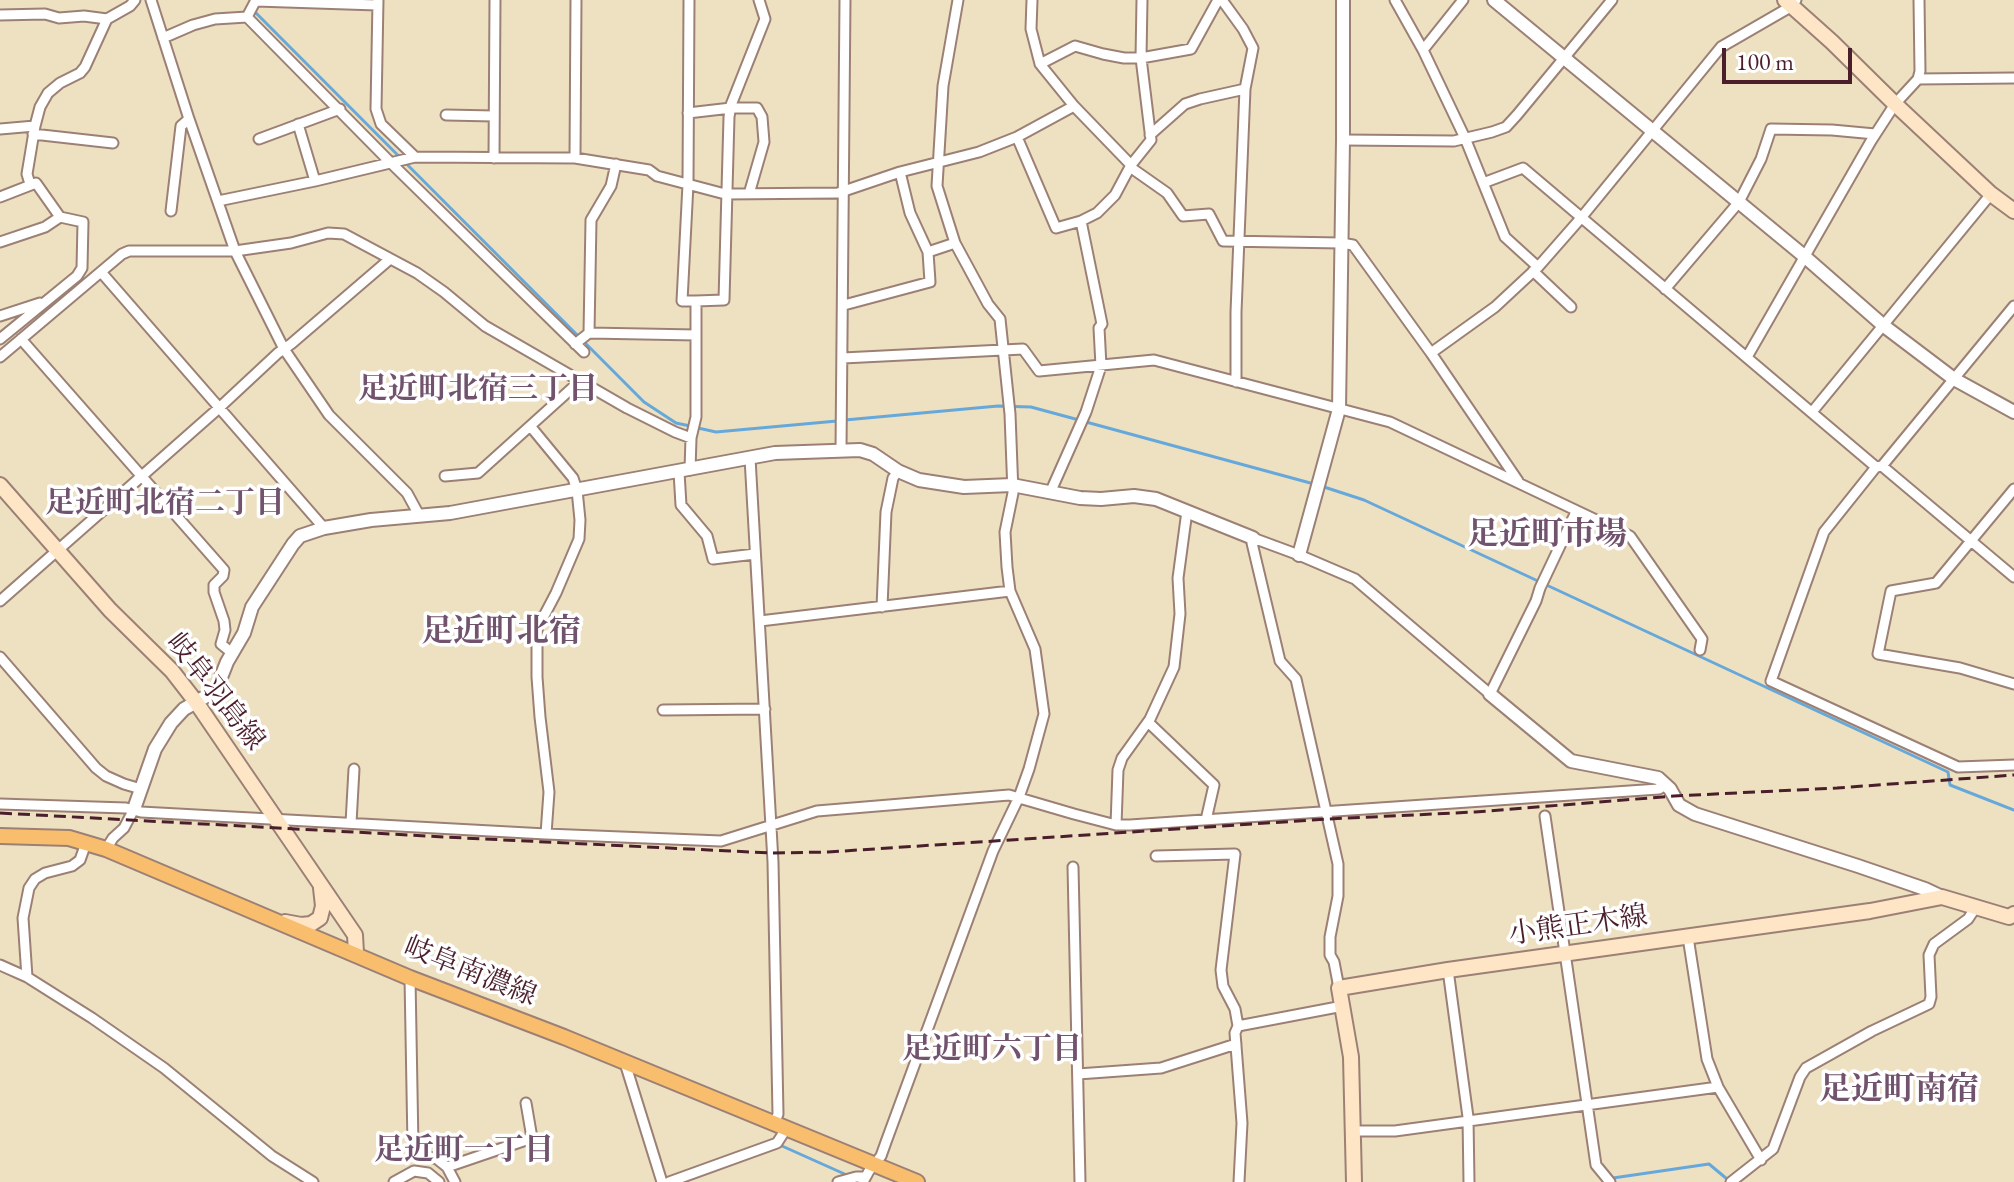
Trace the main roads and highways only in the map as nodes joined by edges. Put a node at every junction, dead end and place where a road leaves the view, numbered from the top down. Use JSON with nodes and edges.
{"nodes":[{"id":1,"x":1791,"y":2,"type":"edge"},
{"id":2,"x":2014,"y":211,"type":"edge"},
{"id":3,"x":0,"y":485,"type":"edge"},
{"id":4,"x":0,"y":836,"type":"edge"},
{"id":5,"x":320,"y":884,"type":"junction"},
{"id":6,"x":2012,"y":917,"type":"edge"},
{"id":7,"x":276,"y":921,"type":"junction"},
{"id":8,"x":356,"y":953,"type":"junction"},
{"id":9,"x":917,"y":1182,"type":"edge"},
{"id":10,"x":1354,"y":1182,"type":"edge"}],
"edges":[{"from":1,"to":2,"type":"main road"},
{"from":3,"to":5,"type":"main road","name":"岐阜羽島線"},
{"from":4,"to":7,"type":"main road","name":"岐阜南濃線"},
{"from":5,"to":7,"type":"main road"},
{"from":5,"to":8,"type":"main road","name":"岐阜羽島線"},
{"from":6,"to":10,"type":"main road","name":"小熊正木線"},
{"from":7,"to":8,"type":"main road","name":"岐阜南濃線"},
{"from":8,"to":9,"type":"main road","name":"岐阜南濃線"}]}
